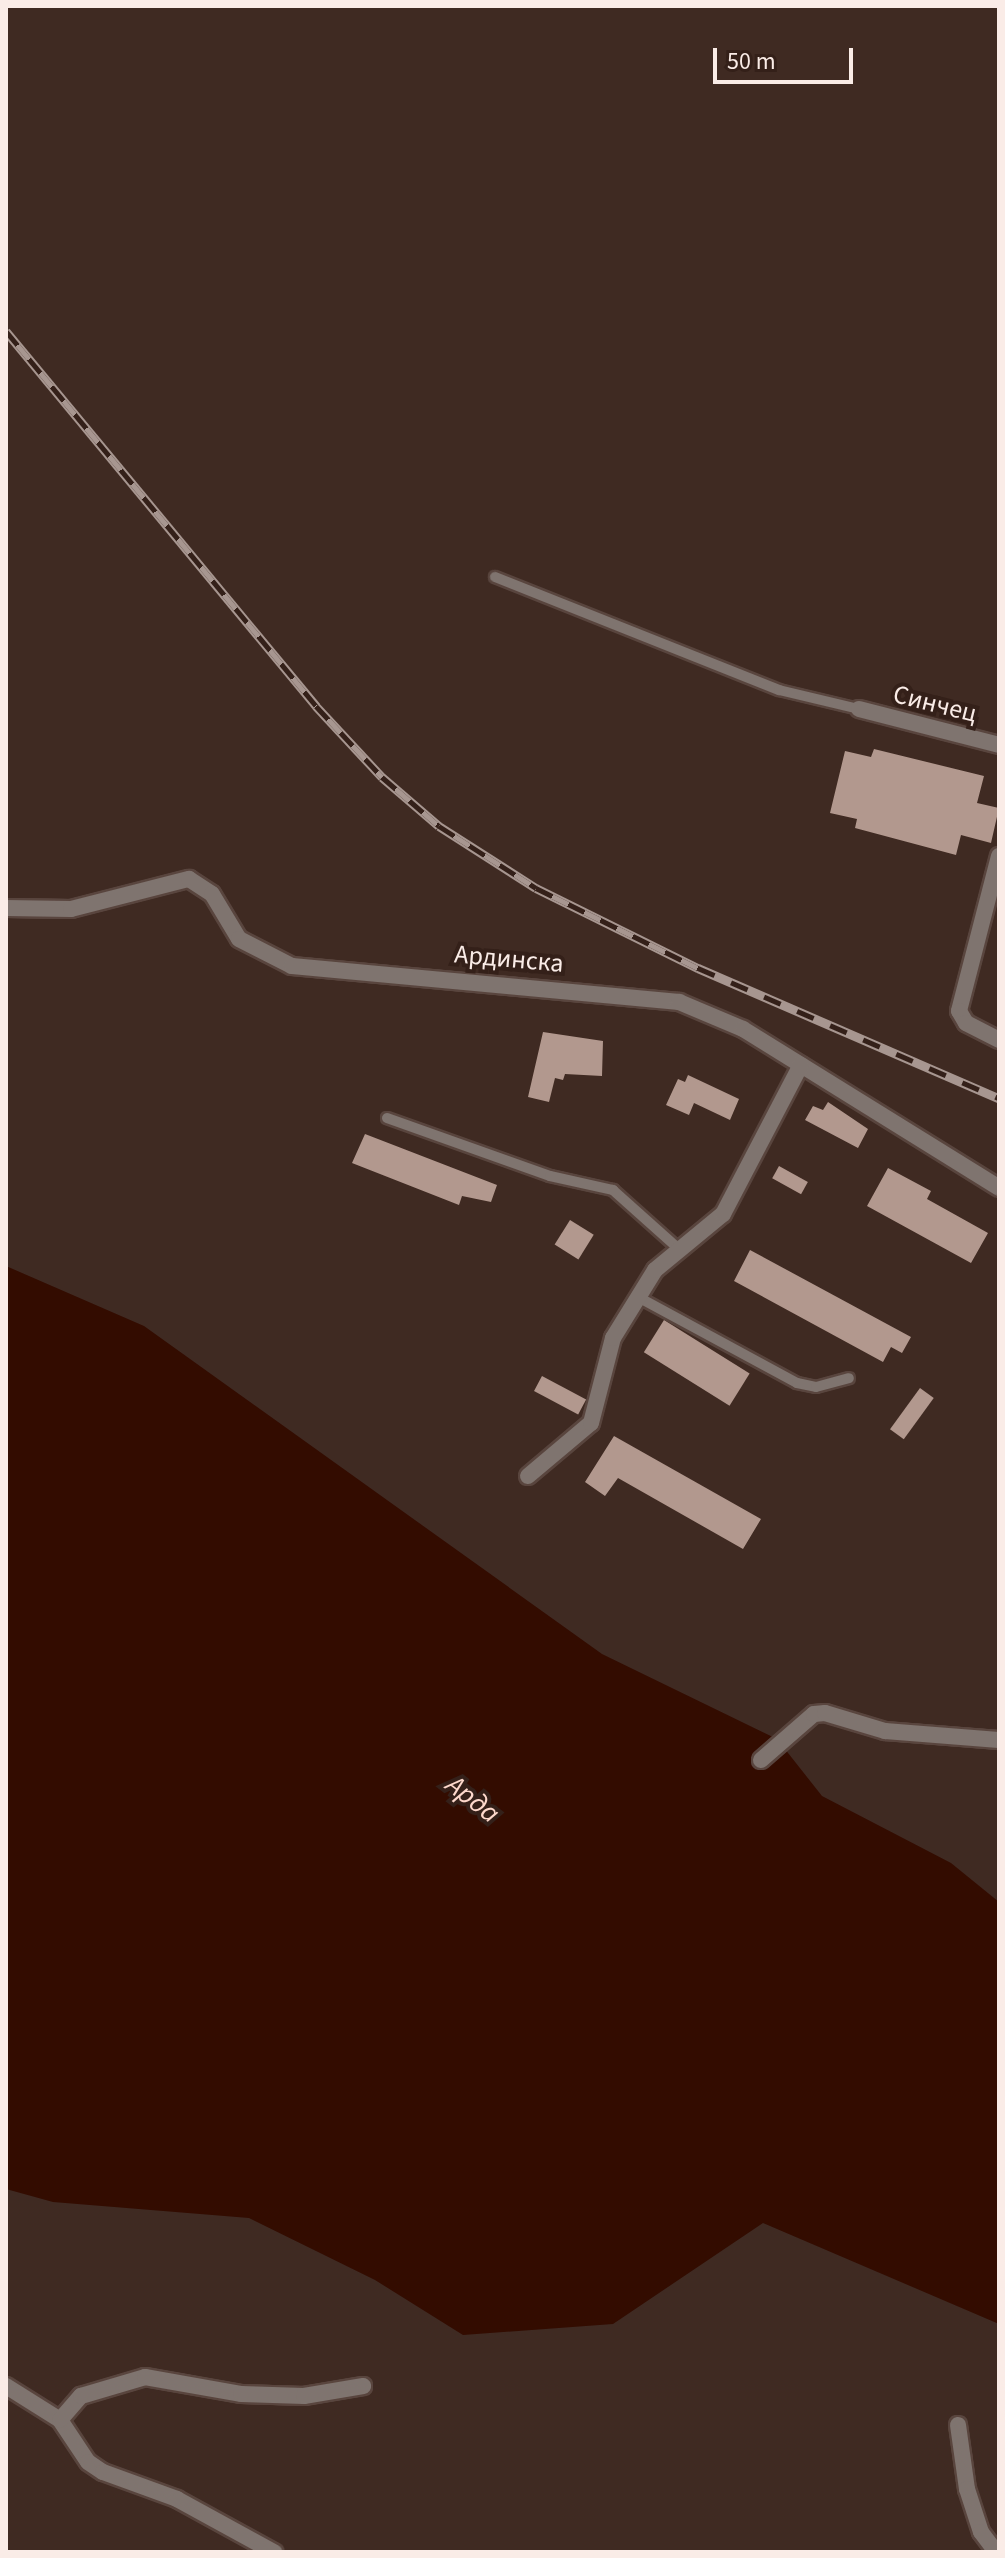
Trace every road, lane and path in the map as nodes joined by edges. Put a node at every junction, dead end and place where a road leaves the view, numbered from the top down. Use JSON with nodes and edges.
{"nodes":[{"id":1,"x":495,"y":577,"type":"dead end"},
{"id":2,"x":859,"y":709,"type":"joint"},
{"id":3,"x":999,"y":745,"type":"edge"},
{"id":4,"x":999,"y":856,"type":"edge"},
{"id":5,"x":6,"y":908,"type":"edge"},
{"id":6,"x":999,"y":1040,"type":"edge"},
{"id":7,"x":801,"y":1065,"type":"junction"},
{"id":8,"x":387,"y":1118,"type":"dead end"},
{"id":9,"x":999,"y":1188,"type":"edge"},
{"id":10,"x":679,"y":1249,"type":"junction"},
{"id":11,"x":638,"y":1297,"type":"junction"},
{"id":12,"x":849,"y":1378,"type":"dead end"},
{"id":13,"x":528,"y":1476,"type":"dead end"},
{"id":14,"x":999,"y":1740,"type":"edge"},
{"id":15,"x":761,"y":1760,"type":"dead end"},
{"id":16,"x":6,"y":2386,"type":"edge"},
{"id":17,"x":363,"y":2386,"type":"dead end"},
{"id":18,"x":60,"y":2420,"type":"junction"},
{"id":19,"x":958,"y":2425,"type":"dead end"},
{"id":20,"x":997,"y":2551,"type":"edge"},
{"id":21,"x":274,"y":2552,"type":"edge"}],
"edges":[{"from":1,"to":2,"type":"lane"},
{"from":2,"to":3,"type":"street","name":"Синчец"},
{"from":4,"to":6,"type":"street"},
{"from":5,"to":7,"type":"street","name":"Ардинска"},
{"from":7,"to":9,"type":"street","name":"Ардинска"},
{"from":7,"to":10,"type":"street"},
{"from":8,"to":10,"type":"lane"},
{"from":10,"to":11,"type":"street"},
{"from":11,"to":12,"type":"lane"},
{"from":11,"to":13,"type":"street"},
{"from":14,"to":15,"type":"street"},
{"from":16,"to":18,"type":"street"},
{"from":17,"to":18,"type":"street"},
{"from":18,"to":21,"type":"street"},
{"from":19,"to":20,"type":"street"}]}
